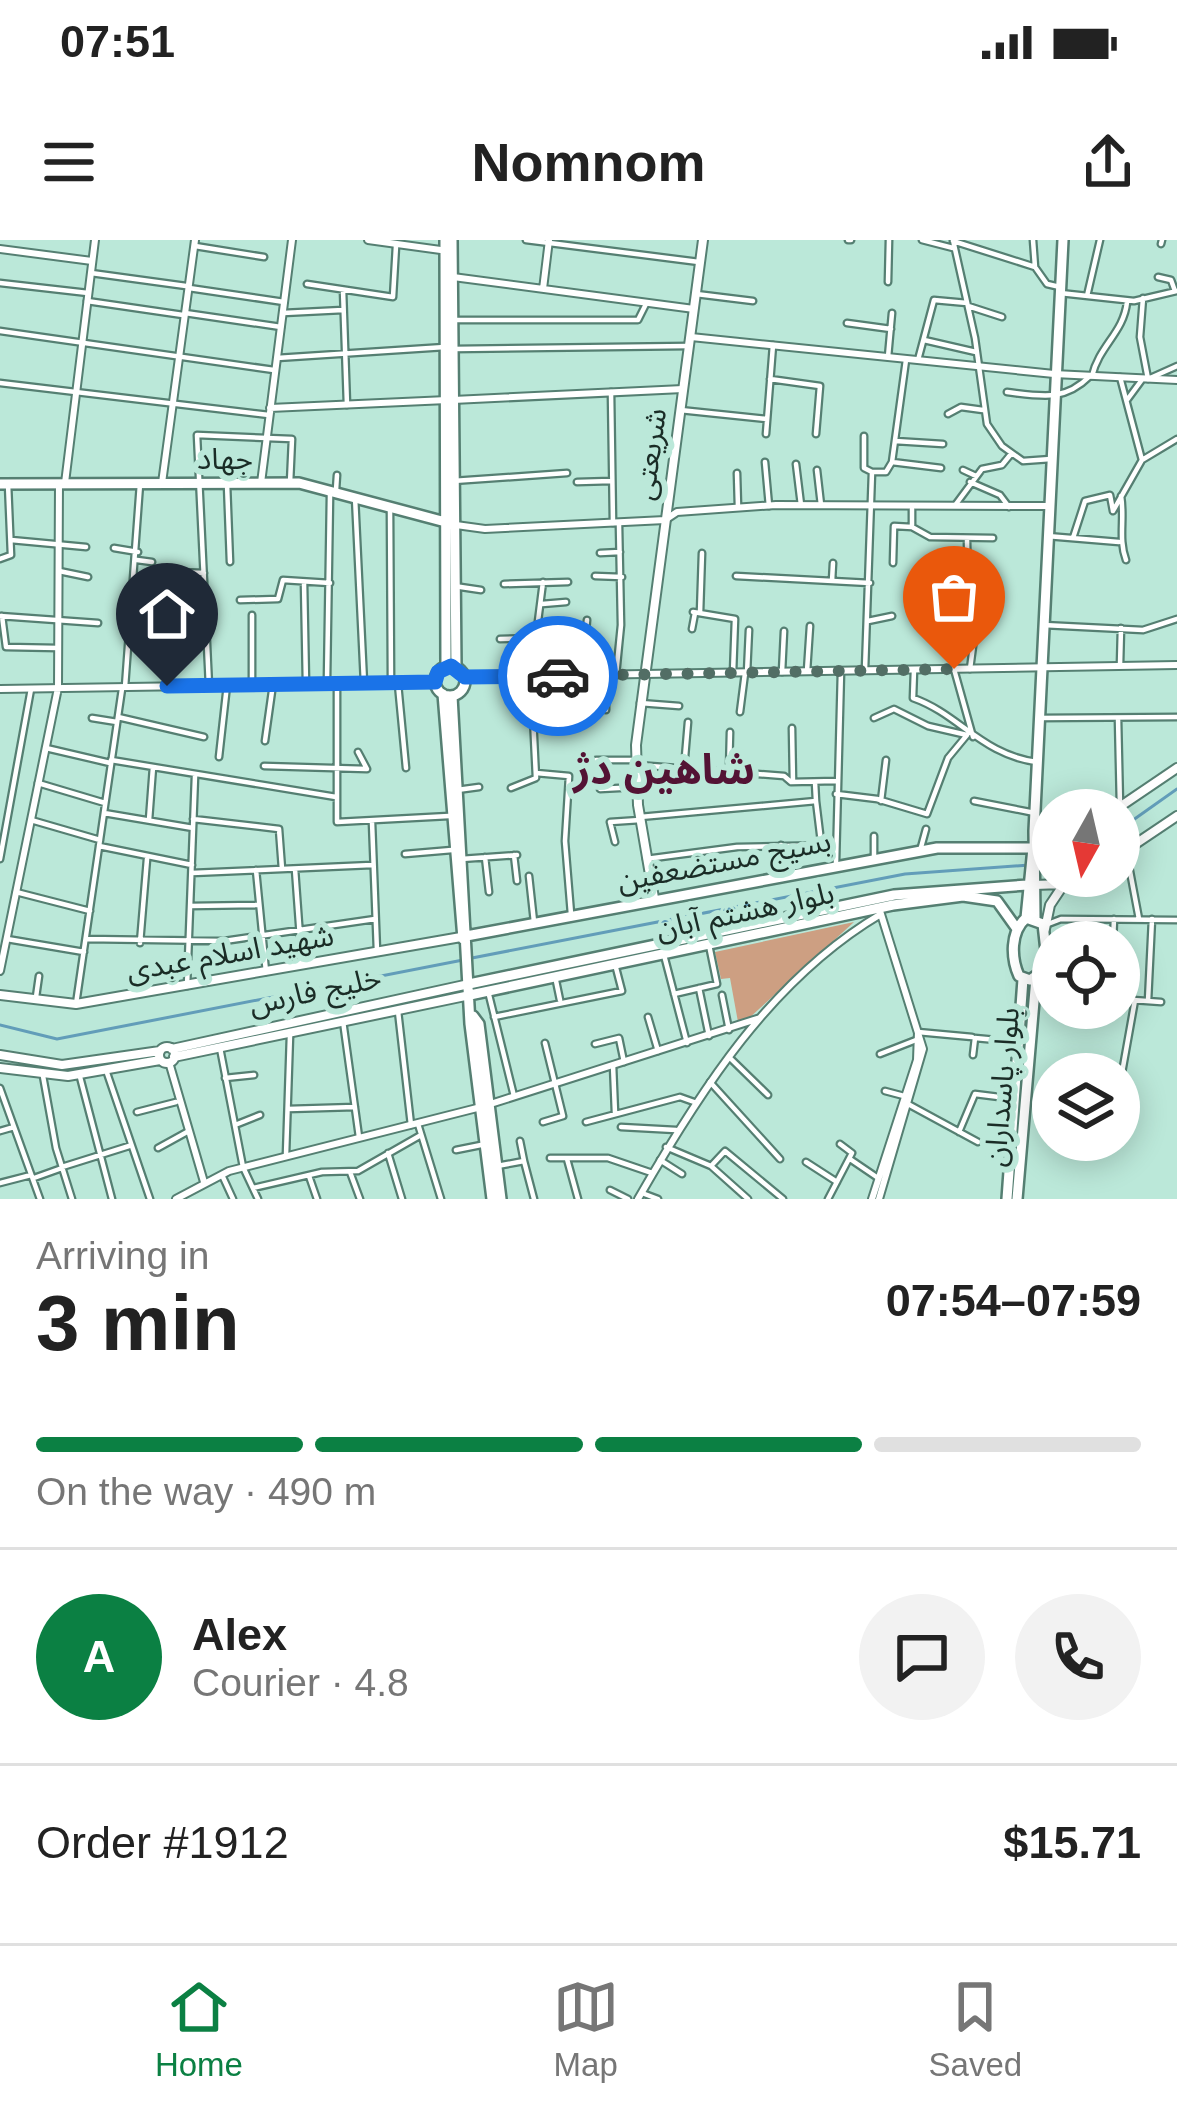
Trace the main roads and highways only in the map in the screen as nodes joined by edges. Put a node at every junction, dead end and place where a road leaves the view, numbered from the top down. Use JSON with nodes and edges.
{"nodes":[{"id":1,"x":703,"y":240,"type":"edge"},
{"id":2,"x":1063,"y":240,"type":"edge"},
{"id":3,"x":449,"y":246,"type":"edge"},
{"id":4,"x":449,"y":277,"type":"junction"},
{"id":5,"x":450,"y":348,"type":"junction"},
{"id":6,"x":450,"y":400,"type":"junction"},
{"id":7,"x":4,"y":484,"type":"edge"},
{"id":8,"x":449,"y":523,"type":"junction"},
{"id":9,"x":451,"y":666,"type":"junction"},
{"id":10,"x":448,"y":695,"type":"junction"},
{"id":11,"x":1177,"y":768,"type":"edge"},
{"id":12,"x":1035,"y":789,"type":"edge"},
{"id":13,"x":1140,"y":793,"type":"edge"},
{"id":14,"x":1177,"y":816,"type":"edge"},
{"id":15,"x":1140,"y":841,"type":"edge"},
{"id":16,"x":1032,"y":855,"type":"joint"},
{"id":17,"x":457,"y":861,"type":"junction"},
{"id":18,"x":1031,"y":881,"type":"junction"},
{"id":19,"x":654,"y":898,"type":"junction"},
{"id":20,"x":879,"y":907,"type":"junction"},
{"id":21,"x":465,"y":915,"type":"junction"},
{"id":22,"x":1030,"y":918,"type":"junction"},
{"id":23,"x":1036,"y":921,"type":"edge"},
{"id":24,"x":762,"y":928,"type":"junction"},
{"id":25,"x":1017,"y":929,"type":"junction"},
{"id":26,"x":489,"y":931,"type":"junction"},
{"id":27,"x":466,"y":941,"type":"junction"},
{"id":28,"x":663,"y":949,"type":"junction"},
{"id":29,"x":1032,"y":978,"type":"edge"},
{"id":30,"x":1023,"y":979,"type":"junction"},
{"id":31,"x":469,"y":984,"type":"junction"},
{"id":32,"x":0,"y":995,"type":"edge"},
{"id":33,"x":1032,"y":1016,"type":"edge"},
{"id":34,"x":0,"y":1055,"type":"edge"},
{"id":35,"x":167,"y":1056,"type":"junction"},
{"id":36,"x":0,"y":1068,"type":"edge"},
{"id":37,"x":485,"y":1106,"type":"junction"},
{"id":38,"x":496,"y":1199,"type":"edge"},
{"id":39,"x":1007,"y":1199,"type":"edge"},
{"id":40,"x":1017,"y":1199,"type":"edge"}],
"edges":[{"from":1,"to":19,"type":"main road","name":"شریعتی"},
{"from":2,"to":12,"type":"main road"},
{"from":3,"to":4,"type":"main road"},
{"from":4,"to":5,"type":"main road"},
{"from":4,"to":5,"type":"main road"},
{"from":5,"to":6,"type":"main road"},
{"from":6,"to":8,"type":"main road"},
{"from":6,"to":8,"type":"main road"},
{"from":7,"to":8,"type":"main road","name":"جهاد"},
{"from":8,"to":9,"type":"main road"},
{"from":8,"to":9,"type":"main road"},
{"from":9,"to":10,"type":"main road"},
{"from":9,"to":10,"type":"main road"},
{"from":10,"to":17,"type":"main road"},
{"from":10,"to":17,"type":"main road"},
{"from":11,"to":13,"type":"main road"},
{"from":14,"to":15,"type":"main road"},
{"from":16,"to":18,"type":"main road"},
{"from":16,"to":19,"type":"main road","name":"بسیج مستضعفین"},
{"from":17,"to":21,"type":"main road"},
{"from":17,"to":27,"type":"main road"},
{"from":18,"to":20,"type":"main road","name":"بلوار هشتم آبان"},
{"from":18,"to":22,"type":"main road"},
{"from":19,"to":26,"type":"main road","name":"بسیج مستضعفین"},
{"from":20,"to":24,"type":"main road","name":"بلوار هشتم آبان"},
{"from":20,"to":25,"type":"main road","name":"بلوار هشتم آبان"},
{"from":21,"to":26,"type":"main road"},
{"from":21,"to":27,"type":"main road"},
{"from":22,"to":23,"type":"main road"},
{"from":22,"to":25,"type":"main road"},
{"from":24,"to":28,"type":"main road","name":"بلوار هشتم آبان"},
{"from":24,"to":28,"type":"main road","name":"بلوار هشتم آبان"},
{"from":25,"to":30,"type":"main road","name":"بلوار پاسداران"},
{"from":26,"to":27,"type":"main road","name":"بسیج مستضعفین"},
{"from":27,"to":31,"type":"main road"},
{"from":27,"to":32,"type":"main road","name":"شهید اسلام عبدی"},
{"from":28,"to":31,"type":"main road","name":"بلوار هشتم آبان"},
{"from":28,"to":31,"type":"main road","name":"بلوار هشتم آبان"},
{"from":29,"to":30,"type":"main road"},
{"from":30,"to":39,"type":"main road","name":"بلوار پاسداران"},
{"from":31,"to":35,"type":"main road","name":"خلیج فارس"},
{"from":31,"to":35,"type":"main road","name":"خلیج فارس"},
{"from":31,"to":37,"type":"main road"},
{"from":33,"to":40,"type":"main road","name":"بلوار پاسداران"},
{"from":34,"to":35,"type":"main road","name":"خلیج فارس"},
{"from":35,"to":36,"type":"main road"},
{"from":37,"to":38,"type":"main road"},
{"from":37,"to":38,"type":"main road"}]}
